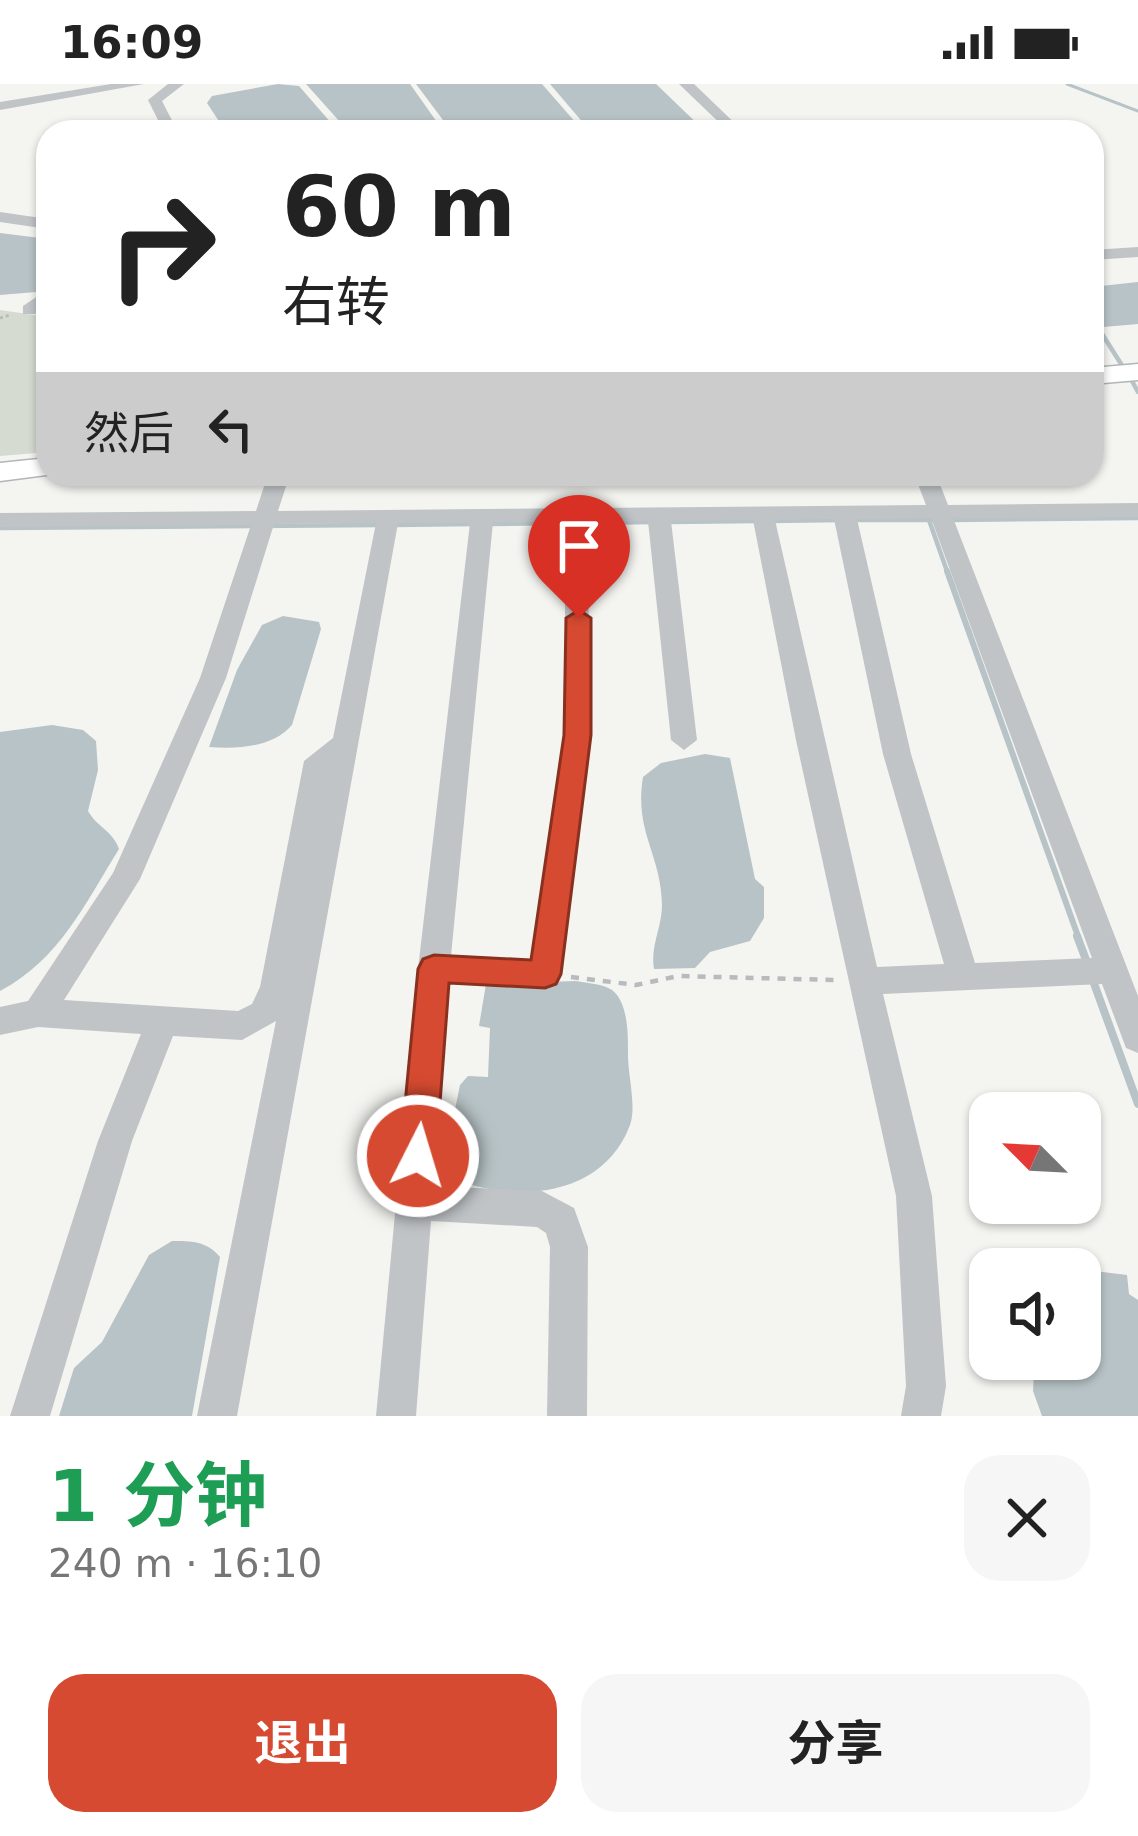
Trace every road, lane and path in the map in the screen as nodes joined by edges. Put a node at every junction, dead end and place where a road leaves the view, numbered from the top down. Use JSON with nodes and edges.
{"nodes":[{"id":1,"x":137,"y":84,"type":"edge"},
{"id":2,"x":177,"y":84,"type":"edge"},
{"id":3,"x":686,"y":84,"type":"edge"},
{"id":4,"x":0,"y":106,"type":"edge"},
{"id":5,"x":165,"y":120,"type":"edge"},
{"id":6,"x":724,"y":120,"type":"edge"},
{"id":7,"x":0,"y":217,"type":"edge"},
{"id":8,"x":36,"y":222,"type":"edge"},
{"id":9,"x":1138,"y":252,"type":"edge"},
{"id":10,"x":1104,"y":254,"type":"edge"},
{"id":11,"x":36,"y":304,"type":"edge"},
{"id":12,"x":29,"y":310,"type":"dead end"},
{"id":13,"x":1138,"y":372,"type":"edge"},
{"id":14,"x":1104,"y":375,"type":"edge"},
{"id":15,"x":36,"y":468,"type":"edge"},
{"id":16,"x":0,"y":472,"type":"edge"},
{"id":17,"x":276,"y":486,"type":"edge"},
{"id":18,"x":930,"y":486,"type":"edge"},
{"id":19,"x":1138,"y":510,"type":"edge"},
{"id":20,"x":943,"y":517,"type":"junction"},
{"id":21,"x":845,"y":518,"type":"junction"},
{"id":22,"x":764,"y":519,"type":"junction"},
{"id":23,"x":0,"y":520,"type":"edge"},
{"id":24,"x":659,"y":520,"type":"junction"},
{"id":25,"x":577,"y":521,"type":"junction"},
{"id":26,"x":387,"y":522,"type":"junction"},
{"id":27,"x":482,"y":522,"type":"junction"},
{"id":28,"x":266,"y":523,"type":"junction"},
{"id":29,"x":684,"y":740,"type":"dead end"},
{"id":30,"x":346,"y":742,"type":"junction"},
{"id":31,"x":434,"y":969,"type":"junction"},
{"id":32,"x":1097,"y":970,"type":"junction"},
{"id":33,"x":545,"y":974,"type":"junction"},
{"id":34,"x":964,"y":977,"type":"junction"},
{"id":35,"x":864,"y":981,"type":"junction"},
{"id":36,"x":38,"y":1013,"type":"junction"},
{"id":37,"x":0,"y":1021,"type":"edge"},
{"id":38,"x":163,"y":1021,"type":"junction"},
{"id":39,"x":1138,"y":1038,"type":"edge"},
{"id":40,"x":414,"y":1203,"type":"junction"},
{"id":41,"x":30,"y":1416,"type":"edge"},
{"id":42,"x":217,"y":1416,"type":"edge"},
{"id":43,"x":396,"y":1416,"type":"edge"},
{"id":44,"x":567,"y":1416,"type":"edge"},
{"id":45,"x":921,"y":1416,"type":"edge"}],
"edges":[{"from":1,"to":4,"type":"street"},
{"from":2,"to":5,"type":"street"},
{"from":3,"to":6,"type":"street"},
{"from":7,"to":8,"type":"street"},
{"from":9,"to":10,"type":"street"},
{"from":11,"to":12,"type":"street"},
{"from":13,"to":14,"type":"main road"},
{"from":15,"to":16,"type":"main road"},
{"from":17,"to":28,"type":"street"},
{"from":18,"to":20,"type":"street"},
{"from":19,"to":20,"type":"street"},
{"from":20,"to":21,"type":"street"},
{"from":20,"to":32,"type":"street"},
{"from":21,"to":22,"type":"street"},
{"from":21,"to":34,"type":"street"},
{"from":22,"to":24,"type":"street"},
{"from":22,"to":35,"type":"street"},
{"from":23,"to":28,"type":"street"},
{"from":24,"to":25,"type":"street"},
{"from":24,"to":29,"type":"street"},
{"from":25,"to":27,"type":"street"},
{"from":25,"to":33,"type":"street"},
{"from":26,"to":27,"type":"street"},
{"from":26,"to":28,"type":"street"},
{"from":26,"to":30,"type":"street"},
{"from":27,"to":31,"type":"street"},
{"from":28,"to":36,"type":"street"},
{"from":30,"to":38,"type":"street"},
{"from":30,"to":42,"type":"street"},
{"from":31,"to":33,"type":"street"},
{"from":31,"to":40,"type":"street"},
{"from":32,"to":34,"type":"street"},
{"from":32,"to":39,"type":"street"},
{"from":33,"to":35,"type":"path"},
{"from":34,"to":35,"type":"street"},
{"from":35,"to":45,"type":"street"},
{"from":36,"to":37,"type":"street"},
{"from":36,"to":38,"type":"street"},
{"from":38,"to":41,"type":"street"},
{"from":40,"to":43,"type":"street"},
{"from":40,"to":44,"type":"street"}]}
